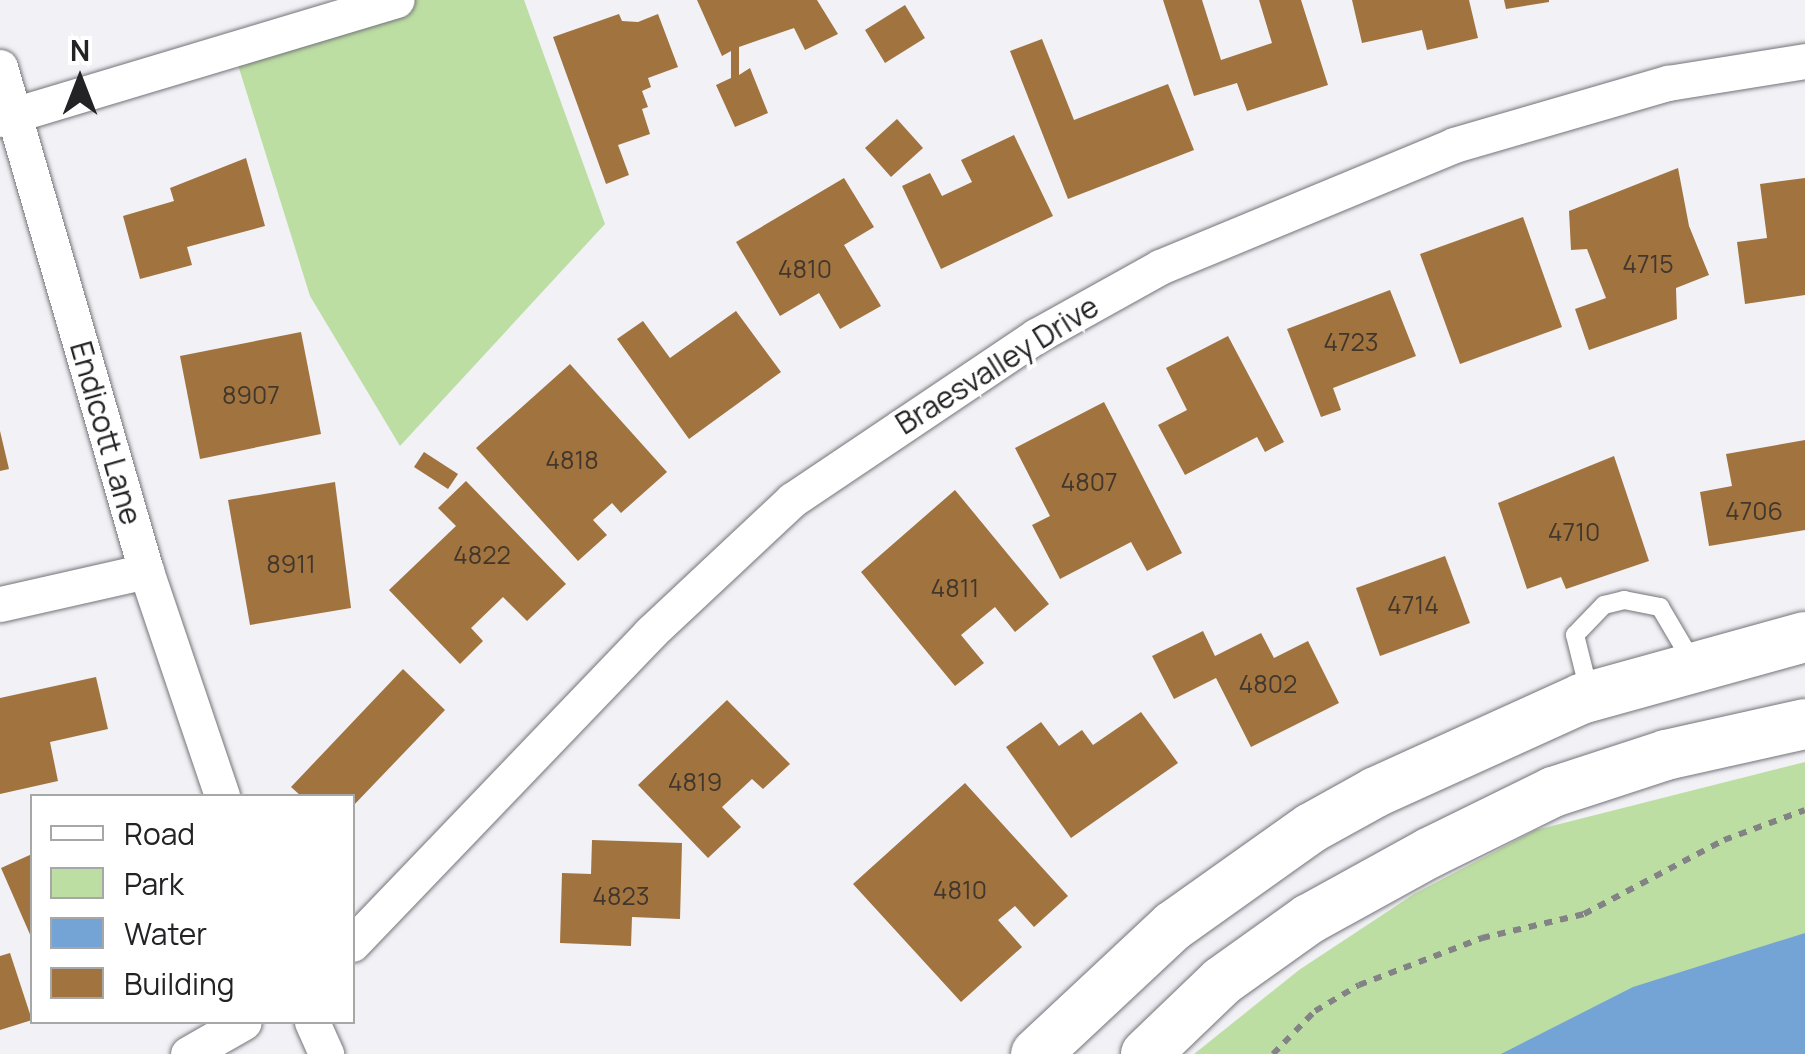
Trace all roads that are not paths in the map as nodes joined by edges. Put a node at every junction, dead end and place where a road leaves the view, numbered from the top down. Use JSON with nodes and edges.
{"nodes":[{"id":1,"x":397,"y":0,"type":"edge"},
{"id":2,"x":1805,"y":61,"type":"edge"},
{"id":3,"x":0,"y":67,"type":"edge"},
{"id":4,"x":7,"y":118,"type":"edge"},
{"id":5,"x":146,"y":570,"type":"junction"},
{"id":6,"x":0,"y":604,"type":"edge"},
{"id":7,"x":1805,"y":637,"type":"edge"},
{"id":8,"x":1693,"y":664,"type":"junction"},
{"id":9,"x":1590,"y":696,"type":"junction"},
{"id":10,"x":1805,"y":724,"type":"edge"},
{"id":11,"x":221,"y":794,"type":"edge"},
{"id":12,"x":1172,"y":926,"type":"junction"},
{"id":13,"x":355,"y":941,"type":"edge"},
{"id":14,"x":1222,"y":981,"type":"junction"},
{"id":15,"x":240,"y":1024,"type":"edge"},
{"id":16,"x":313,"y":1024,"type":"edge"},
{"id":17,"x":188,"y":1054,"type":"edge"},
{"id":18,"x":326,"y":1054,"type":"edge"},
{"id":19,"x":1036,"y":1054,"type":"edge"},
{"id":20,"x":1146,"y":1054,"type":"edge"}],
"edges":[{"from":1,"to":4,"type":"street"},
{"from":2,"to":13,"type":"street","name":"Braesvalley Drive"},
{"from":3,"to":4,"type":"street","name":"Endicott Lane"},
{"from":4,"to":5,"type":"street","name":"Endicott Lane"},
{"from":5,"to":6,"type":"street"},
{"from":5,"to":11,"type":"street","name":"Endicott Lane"},
{"from":7,"to":8,"type":"main road"},
{"from":8,"to":9,"type":"main road"},
{"from":8,"to":9,"type":"lane"},
{"from":9,"to":12,"type":"main road"},
{"from":10,"to":14,"type":"main road"},
{"from":12,"to":14,"type":"main road"},
{"from":12,"to":19,"type":"main road"},
{"from":14,"to":20,"type":"main road"},
{"from":15,"to":17,"type":"street"},
{"from":16,"to":18,"type":"street"}]}
